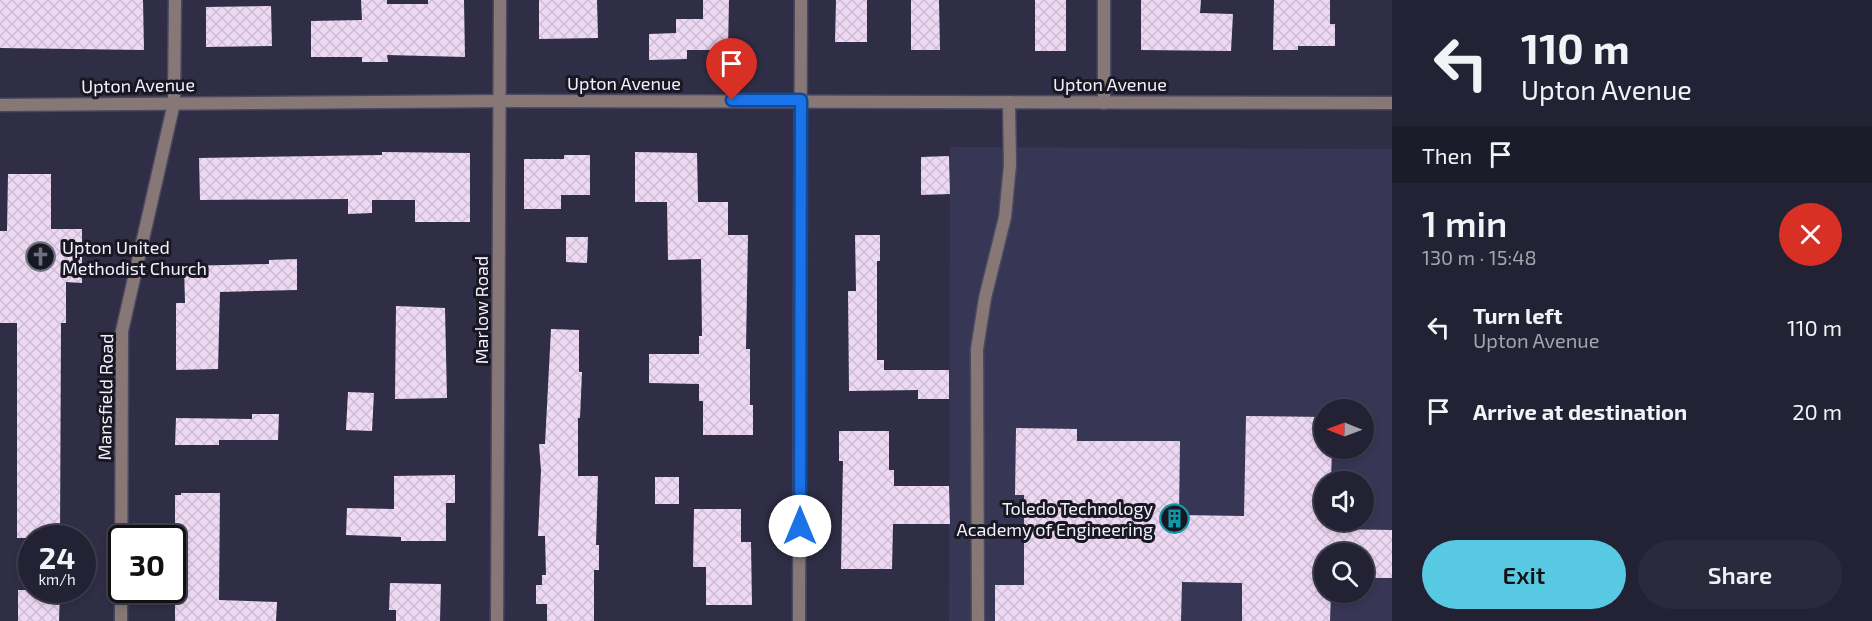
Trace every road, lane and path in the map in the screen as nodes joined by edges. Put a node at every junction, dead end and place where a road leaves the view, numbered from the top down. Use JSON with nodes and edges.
{"nodes":[{"id":1,"x":175,"y":0,"type":"edge"},
{"id":2,"x":500,"y":0,"type":"edge"},
{"id":3,"x":801,"y":0,"type":"edge"},
{"id":4,"x":1104,"y":0,"type":"edge"},
{"id":5,"x":801,"y":100,"type":"junction"},
{"id":6,"x":500,"y":101,"type":"junction"},
{"id":7,"x":1009,"y":102,"type":"junction"},
{"id":8,"x":1104,"y":102,"type":"junction"},
{"id":9,"x":174,"y":103,"type":"junction"},
{"id":10,"x":1392,"y":103,"type":"edge"},
{"id":11,"x":0,"y":105,"type":"edge"},
{"id":12,"x":121,"y":621,"type":"edge"},
{"id":13,"x":498,"y":621,"type":"edge"},
{"id":14,"x":799,"y":621,"type":"edge"},
{"id":15,"x":978,"y":621,"type":"edge"}],
"edges":[{"from":1,"to":9,"type":"street","name":"Mansfield Road"},
{"from":2,"to":6,"type":"street","name":"Marlow Road"},
{"from":3,"to":5,"type":"street"},
{"from":4,"to":8,"type":"street"},
{"from":5,"to":6,"type":"street","name":"Upton Avenue"},
{"from":5,"to":7,"type":"street","name":"Upton Avenue"},
{"from":5,"to":14,"type":"street"},
{"from":6,"to":9,"type":"street","name":"Upton Avenue"},
{"from":6,"to":13,"type":"street","name":"Marlow Road"},
{"from":7,"to":8,"type":"street","name":"Upton Avenue"},
{"from":7,"to":15,"type":"street"},
{"from":8,"to":10,"type":"street","name":"Upton Avenue"},
{"from":9,"to":11,"type":"street","name":"Upton Avenue"},
{"from":9,"to":12,"type":"street","name":"Mansfield Road"}]}
